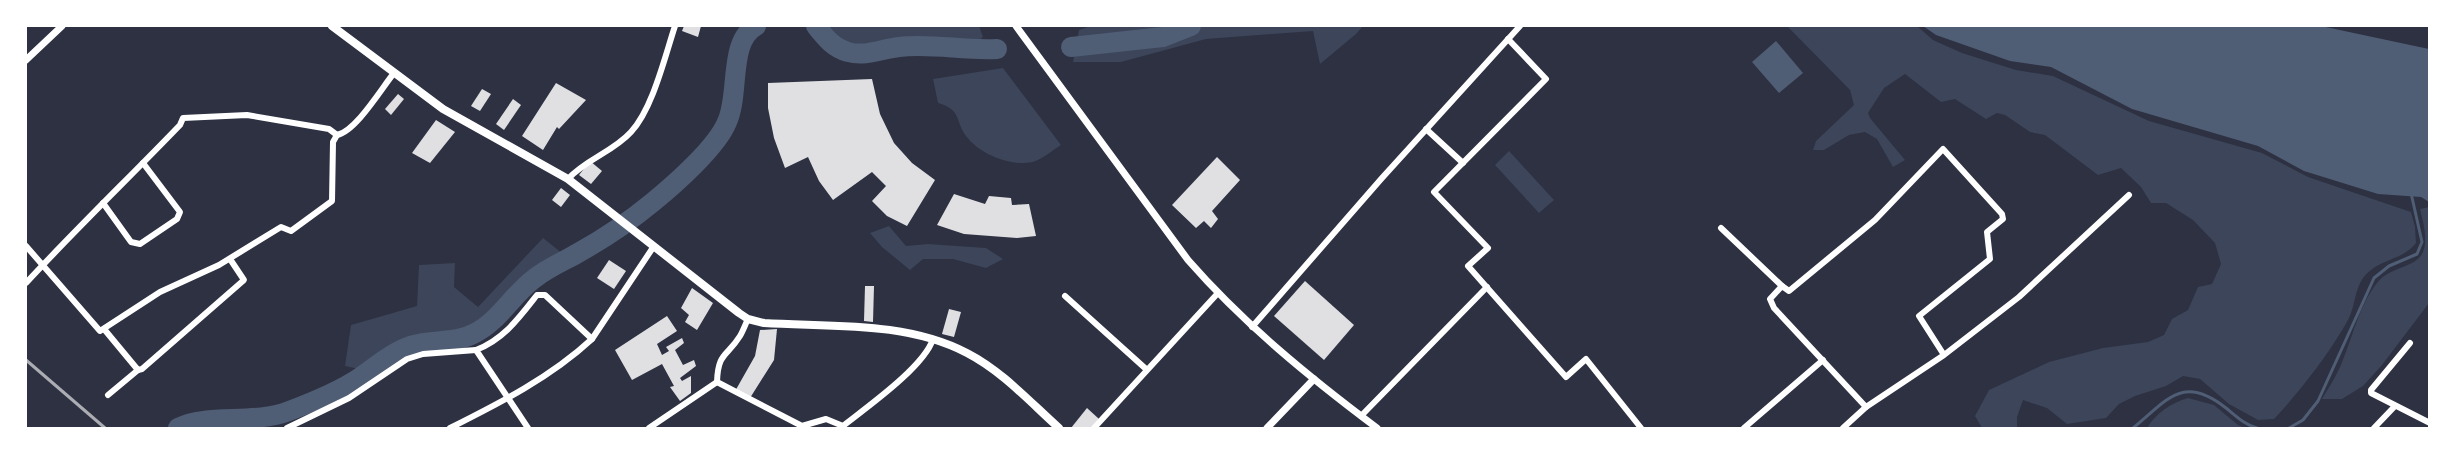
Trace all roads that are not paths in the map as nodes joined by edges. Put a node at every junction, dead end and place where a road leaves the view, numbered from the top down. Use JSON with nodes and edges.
{"nodes":[{"id":1,"x":62,"y":26,"type":"edge"},
{"id":2,"x":332,"y":26,"type":"edge"},
{"id":3,"x":674,"y":26,"type":"edge"},
{"id":4,"x":1520,"y":26,"type":"edge"},
{"id":5,"x":1020,"y":27,"type":"edge"},
{"id":6,"x":1508,"y":39,"type":"junction"},
{"id":7,"x":26,"y":60,"type":"edge"},
{"id":8,"x":394,"y":73,"type":"junction"},
{"id":9,"x":1426,"y":129,"type":"junction"},
{"id":10,"x":337,"y":135,"type":"junction"},
{"id":11,"x":143,"y":163,"type":"junction"},
{"id":12,"x":1463,"y":163,"type":"junction"},
{"id":13,"x":568,"y":179,"type":"junction"},
{"id":14,"x":2129,"y":195,"type":"dead end"},
{"id":15,"x":103,"y":202,"type":"junction"},
{"id":16,"x":1721,"y":228,"type":"dead end"},
{"id":17,"x":26,"y":246,"type":"edge"},
{"id":18,"x":654,"y":246,"type":"junction"},
{"id":19,"x":230,"y":259,"type":"junction"},
{"id":20,"x":43,"y":265,"type":"junction"},
{"id":21,"x":26,"y":283,"type":"edge"},
{"id":22,"x":1782,"y":286,"type":"junction"},
{"id":23,"x":1487,"y":287,"type":"junction"},
{"id":24,"x":1218,"y":293,"type":"junction"},
{"id":25,"x":1065,"y":296,"type":"dead end"},
{"id":26,"x":748,"y":319,"type":"junction"},
{"id":27,"x":1252,"y":327,"type":"junction"},
{"id":28,"x":104,"y":329,"type":"junction"},
{"id":29,"x":592,"y":339,"type":"junction"},
{"id":30,"x":933,"y":339,"type":"junction"},
{"id":31,"x":2410,"y":343,"type":"dead end"},
{"id":32,"x":476,"y":350,"type":"junction"},
{"id":33,"x":1944,"y":355,"type":"junction"},
{"id":34,"x":1823,"y":360,"type":"junction"},
{"id":35,"x":1146,"y":369,"type":"junction"},
{"id":36,"x":138,"y":370,"type":"junction"},
{"id":37,"x":1314,"y":379,"type":"junction"},
{"id":38,"x":717,"y":382,"type":"junction"},
{"id":39,"x":108,"y":395,"type":"dead end"},
{"id":40,"x":508,"y":399,"type":"junction"},
{"id":41,"x":2395,"y":406,"type":"junction"},
{"id":42,"x":1866,"y":407,"type":"junction"},
{"id":43,"x":1361,"y":416,"type":"junction"},
{"id":44,"x":2430,"y":423,"type":"edge"},
{"id":45,"x":844,"y":427,"type":"edge"},
{"id":46,"x":286,"y":429,"type":"edge"},
{"id":47,"x":450,"y":429,"type":"edge"},
{"id":48,"x":528,"y":429,"type":"edge"},
{"id":49,"x":649,"y":429,"type":"edge"},
{"id":50,"x":1059,"y":429,"type":"edge"},
{"id":51,"x":1094,"y":429,"type":"edge"},
{"id":52,"x":1268,"y":429,"type":"edge"},
{"id":53,"x":1377,"y":429,"type":"edge"},
{"id":54,"x":1641,"y":429,"type":"edge"},
{"id":55,"x":1744,"y":429,"type":"edge"},
{"id":56,"x":1843,"y":429,"type":"edge"},
{"id":57,"x":2374,"y":429,"type":"edge"}],
"edges":[{"from":1,"to":7,"type":"street"},
{"from":2,"to":8,"type":"main road"},
{"from":3,"to":13,"type":"street"},
{"from":4,"to":6,"type":"street"},
{"from":5,"to":24,"type":"street"},
{"from":6,"to":9,"type":"street"},
{"from":6,"to":12,"type":"street"},
{"from":8,"to":10,"type":"street"},
{"from":8,"to":13,"type":"main road"},
{"from":9,"to":12,"type":"street"},
{"from":9,"to":27,"type":"street"},
{"from":10,"to":11,"type":"street"},
{"from":10,"to":19,"type":"street"},
{"from":11,"to":15,"type":"street"},
{"from":11,"to":15,"type":"street"},
{"from":12,"to":23,"type":"street"},
{"from":13,"to":18,"type":"main road"},
{"from":14,"to":33,"type":"street"},
{"from":15,"to":20,"type":"street"},
{"from":16,"to":22,"type":"street"},
{"from":17,"to":20,"type":"street"},
{"from":18,"to":26,"type":"main road"},
{"from":18,"to":29,"type":"street"},
{"from":19,"to":28,"type":"street"},
{"from":19,"to":36,"type":"street"},
{"from":20,"to":21,"type":"street"},
{"from":20,"to":28,"type":"street"},
{"from":22,"to":33,"type":"street"},
{"from":22,"to":34,"type":"street"},
{"from":23,"to":43,"type":"street"},
{"from":23,"to":54,"type":"street"},
{"from":24,"to":27,"type":"street"},
{"from":24,"to":35,"type":"street"},
{"from":25,"to":35,"type":"street"},
{"from":26,"to":30,"type":"main road"},
{"from":26,"to":38,"type":"street"},
{"from":27,"to":37,"type":"street"},
{"from":28,"to":36,"type":"street"},
{"from":29,"to":32,"type":"street"},
{"from":29,"to":40,"type":"street"},
{"from":30,"to":45,"type":"street"},
{"from":30,"to":50,"type":"main road"},
{"from":31,"to":41,"type":"street"},
{"from":32,"to":40,"type":"street"},
{"from":32,"to":46,"type":"street"},
{"from":33,"to":42,"type":"street"},
{"from":34,"to":42,"type":"street"},
{"from":34,"to":55,"type":"street"},
{"from":35,"to":51,"type":"street"},
{"from":36,"to":39,"type":"street"},
{"from":37,"to":43,"type":"street"},
{"from":37,"to":52,"type":"street"},
{"from":38,"to":45,"type":"street"},
{"from":38,"to":49,"type":"street"},
{"from":40,"to":47,"type":"street"},
{"from":40,"to":48,"type":"street"},
{"from":41,"to":44,"type":"street"},
{"from":41,"to":57,"type":"street"},
{"from":42,"to":56,"type":"street"},
{"from":43,"to":53,"type":"street"}]}
